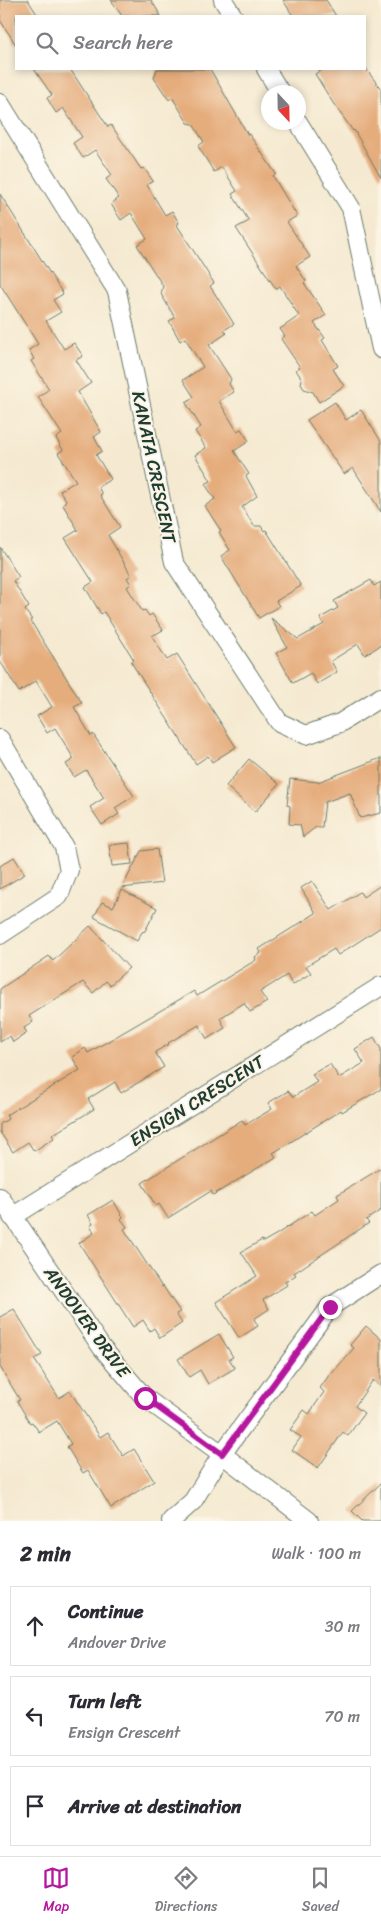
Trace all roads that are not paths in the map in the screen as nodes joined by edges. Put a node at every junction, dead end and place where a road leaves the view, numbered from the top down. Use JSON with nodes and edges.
{"nodes":[{"id":1,"x":223,"y":0,"type":"edge"},
{"id":2,"x":232,"y":15,"type":"edge"},
{"id":3,"x":267,"y":70,"type":"edge"},
{"id":4,"x":276,"y":85,"type":"edge"},
{"id":5,"x":0,"y":103,"type":"edge"},
{"id":6,"x":303,"y":130,"type":"edge"},
{"id":7,"x":381,"y":349,"type":"edge"},
{"id":8,"x":381,"y":698,"type":"edge"},
{"id":9,"x":0,"y":739,"type":"edge"},
{"id":10,"x":0,"y":935,"type":"edge"},
{"id":11,"x":381,"y":986,"type":"edge"},
{"id":12,"x":0,"y":1197,"type":"edge"},
{"id":13,"x":12,"y":1217,"type":"junction"},
{"id":14,"x":381,"y":1274,"type":"edge"},
{"id":15,"x":222,"y":1454,"type":"junction"},
{"id":16,"x":171,"y":1521,"type":"edge"},
{"id":17,"x":309,"y":1521,"type":"edge"}],
"edges":[{"from":1,"to":2,"type":"street"},
{"from":3,"to":4,"type":"street"},
{"from":5,"to":8,"type":"street","name":"KANATA CRESCENT"},
{"from":6,"to":7,"type":"street"},
{"from":9,"to":10,"type":"street"},
{"from":11,"to":13,"type":"street","name":"ENSIGN CRESCENT"},
{"from":12,"to":13,"type":"street","name":"ANDOVER DRIVE"},
{"from":13,"to":15,"type":"street","name":"ANDOVER DRIVE"},
{"from":14,"to":15,"type":"street"},
{"from":15,"to":16,"type":"street"},
{"from":15,"to":17,"type":"street","name":"ANDOVER DRIVE"}]}
